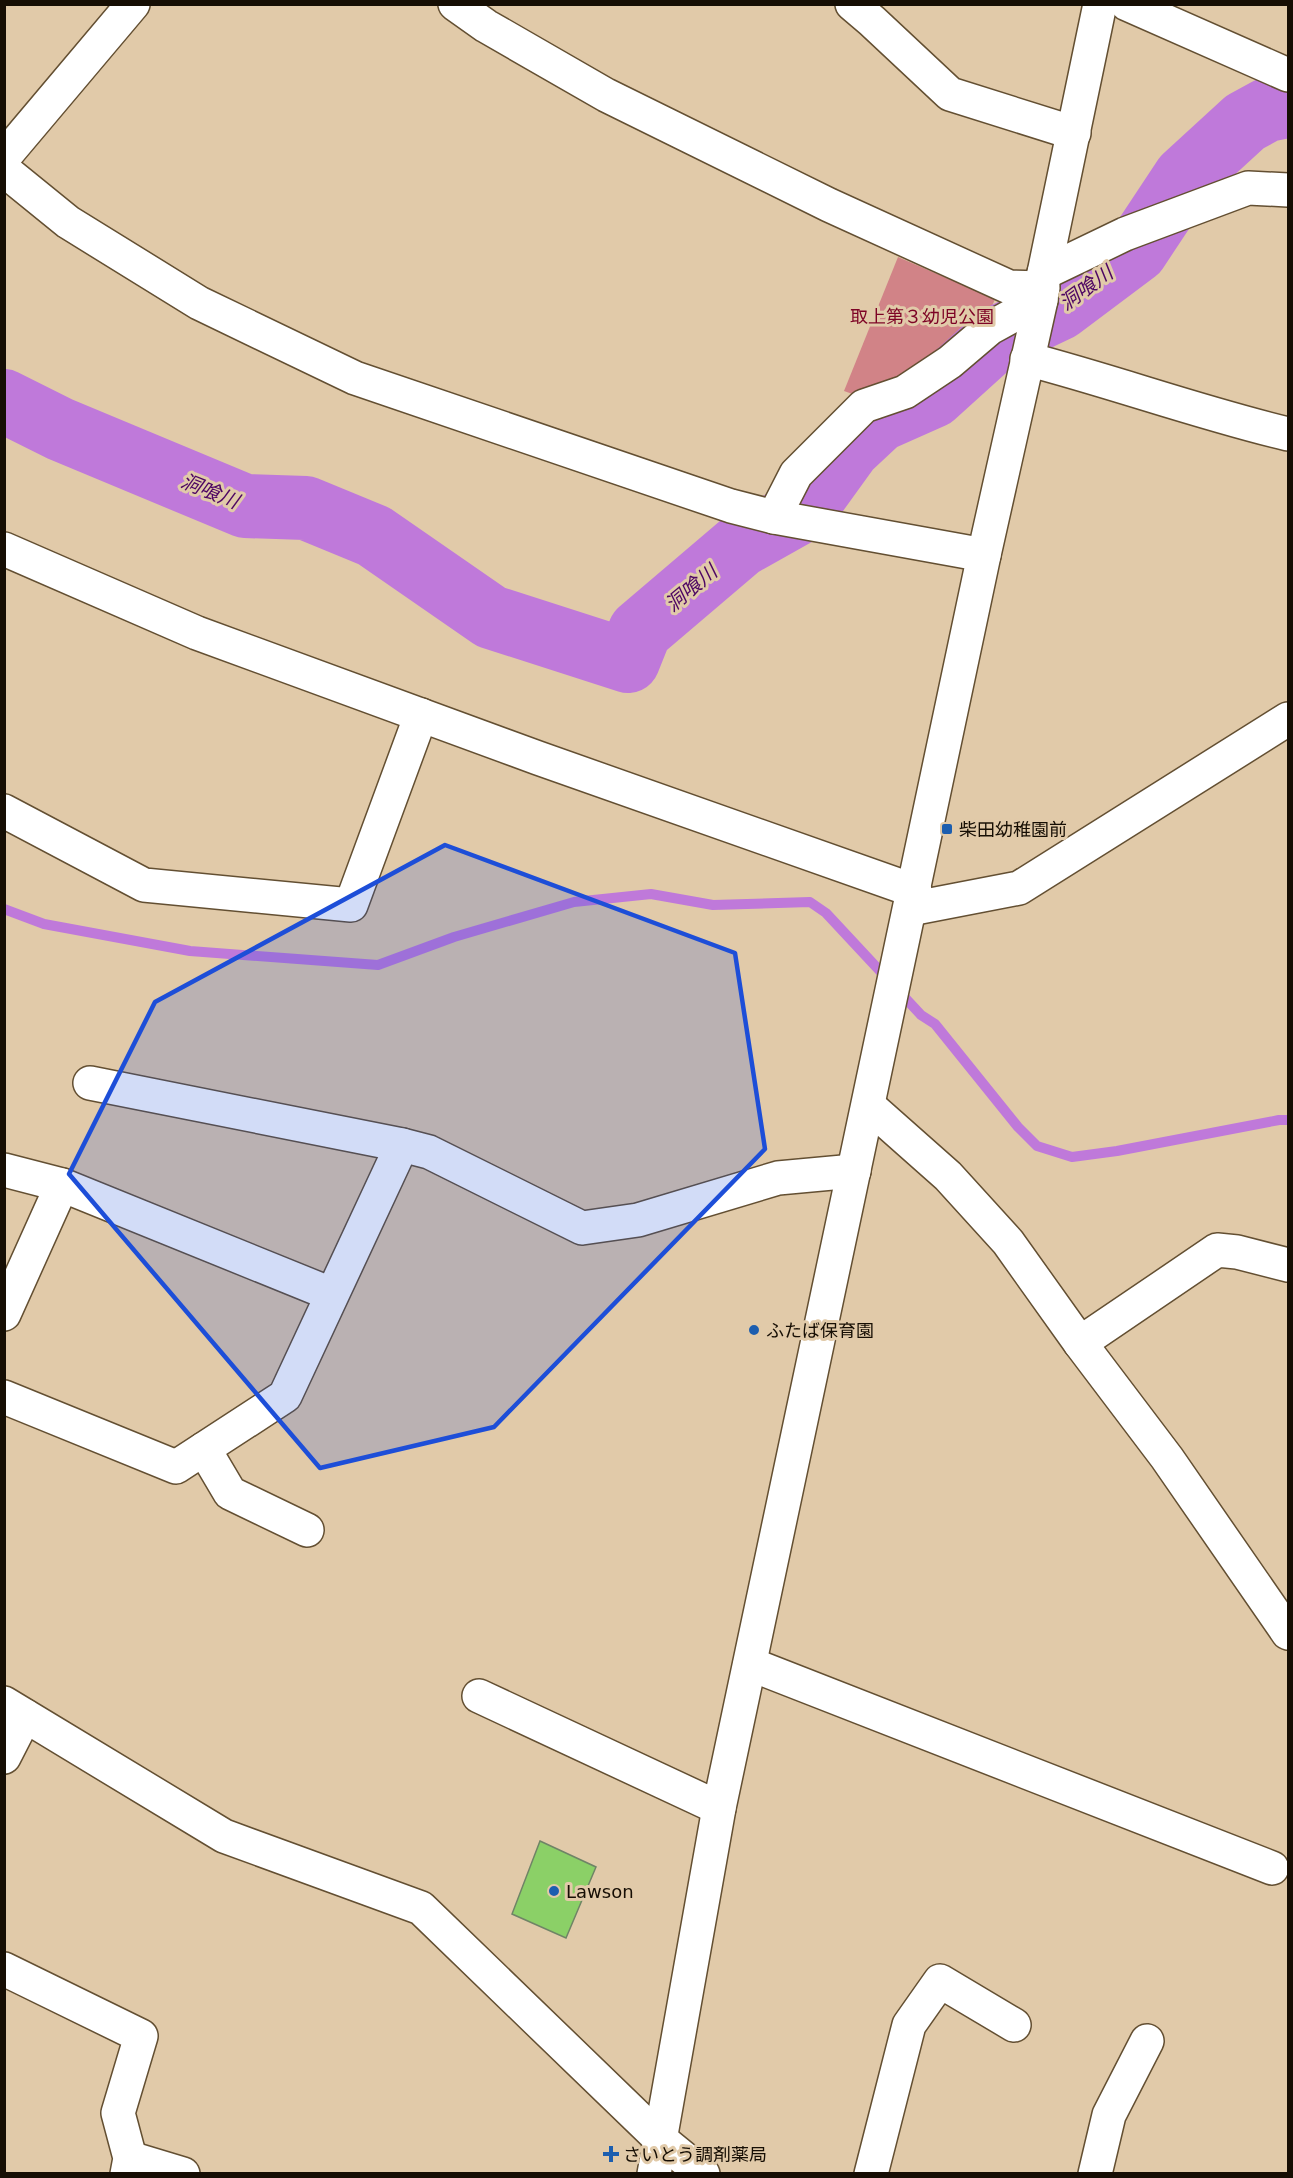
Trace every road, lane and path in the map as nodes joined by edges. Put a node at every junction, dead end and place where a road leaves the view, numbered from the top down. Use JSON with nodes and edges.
{"nodes":[{"id":1,"x":133,"y":4,"type":"edge"},
{"id":2,"x":455,"y":4,"type":"edge"},
{"id":3,"x":852,"y":4,"type":"edge"},
{"id":4,"x":1100,"y":4,"type":"edge"},
{"id":5,"x":1127,"y":4,"type":"edge"},
{"id":6,"x":1288,"y":75,"type":"edge"},
{"id":7,"x":1074,"y":133,"type":"junction"},
{"id":8,"x":4,"y":157,"type":"edge"},
{"id":9,"x":4,"y":170,"type":"edge"},
{"id":10,"x":1288,"y":190,"type":"edge"},
{"id":11,"x":1043,"y":287,"type":"junction"},
{"id":12,"x":1027,"y":359,"type":"junction"},
{"id":13,"x":1288,"y":434,"type":"edge"},
{"id":14,"x":774,"y":518,"type":"junction"},
{"id":15,"x":4,"y":549,"type":"edge"},
{"id":16,"x":984,"y":555,"type":"junction"},
{"id":17,"x":421,"y":715,"type":"junction"},
{"id":18,"x":1288,"y":719,"type":"edge"},
{"id":19,"x":4,"y":811,"type":"edge"},
{"id":20,"x":913,"y":900,"type":"junction"},
{"id":21,"x":90,"y":1083,"type":"dead end"},
{"id":22,"x":869,"y":1106,"type":"junction"},
{"id":23,"x":402,"y":1145,"type":"junction"},
{"id":24,"x":4,"y":1170,"type":"edge"},
{"id":25,"x":854,"y":1171,"type":"junction"},
{"id":26,"x":62,"y":1185,"type":"junction"},
{"id":27,"x":1288,"y":1265,"type":"edge"},
{"id":28,"x":331,"y":1294,"type":"junction"},
{"id":29,"x":4,"y":1314,"type":"edge"},
{"id":30,"x":1080,"y":1343,"type":"junction"},
{"id":31,"x":4,"y":1396,"type":"edge"},
{"id":32,"x":204,"y":1449,"type":"junction"},
{"id":33,"x":307,"y":1530,"type":"dead end"},
{"id":34,"x":1288,"y":1633,"type":"edge"},
{"id":35,"x":750,"y":1664,"type":"junction"},
{"id":36,"x":479,"y":1696,"type":"dead end"},
{"id":37,"x":15,"y":1709,"type":"edge"},
{"id":38,"x":4,"y":1757,"type":"edge"},
{"id":39,"x":719,"y":1808,"type":"junction"},
{"id":40,"x":1272,"y":1868,"type":"dead end"},
{"id":41,"x":4,"y":1969,"type":"edge"},
{"id":42,"x":1014,"y":2025,"type":"dead end"},
{"id":43,"x":1147,"y":2041,"type":"dead end"},
{"id":44,"x":659,"y":2139,"type":"junction"},
{"id":45,"x":129,"y":2166,"type":"edge"},
{"id":46,"x":183,"y":2174,"type":"edge"},
{"id":47,"x":654,"y":2174,"type":"edge"},
{"id":48,"x":703,"y":2174,"type":"edge"},
{"id":49,"x":871,"y":2174,"type":"edge"},
{"id":50,"x":1095,"y":2174,"type":"edge"}],
"edges":[{"from":1,"to":8,"type":"street"},
{"from":2,"to":11,"type":"street"},
{"from":3,"to":7,"type":"street"},
{"from":4,"to":7,"type":"street"},
{"from":5,"to":6,"type":"street"},
{"from":7,"to":11,"type":"street"},
{"from":9,"to":14,"type":"street"},
{"from":10,"to":11,"type":"street"},
{"from":11,"to":12,"type":"street"},
{"from":11,"to":14,"type":"street"},
{"from":12,"to":13,"type":"street"},
{"from":12,"to":16,"type":"street"},
{"from":14,"to":16,"type":"street"},
{"from":15,"to":17,"type":"street"},
{"from":16,"to":20,"type":"street"},
{"from":17,"to":19,"type":"street"},
{"from":17,"to":20,"type":"street"},
{"from":18,"to":20,"type":"street"},
{"from":20,"to":22,"type":"street"},
{"from":21,"to":23,"type":"street"},
{"from":22,"to":25,"type":"street"},
{"from":22,"to":30,"type":"street"},
{"from":23,"to":25,"type":"street"},
{"from":23,"to":28,"type":"street"},
{"from":24,"to":26,"type":"street"},
{"from":25,"to":35,"type":"street"},
{"from":26,"to":28,"type":"street"},
{"from":26,"to":29,"type":"street"},
{"from":27,"to":30,"type":"street"},
{"from":28,"to":32,"type":"street"},
{"from":30,"to":34,"type":"street"},
{"from":31,"to":32,"type":"street"},
{"from":32,"to":33,"type":"street"},
{"from":35,"to":39,"type":"street"},
{"from":35,"to":40,"type":"street"},
{"from":36,"to":39,"type":"street"},
{"from":37,"to":38,"type":"street"},
{"from":37,"to":44,"type":"street"},
{"from":39,"to":44,"type":"street"},
{"from":41,"to":45,"type":"street"},
{"from":42,"to":49,"type":"street"},
{"from":43,"to":50,"type":"street"},
{"from":44,"to":47,"type":"street"},
{"from":44,"to":48,"type":"street"},
{"from":45,"to":46,"type":"street"}]}
